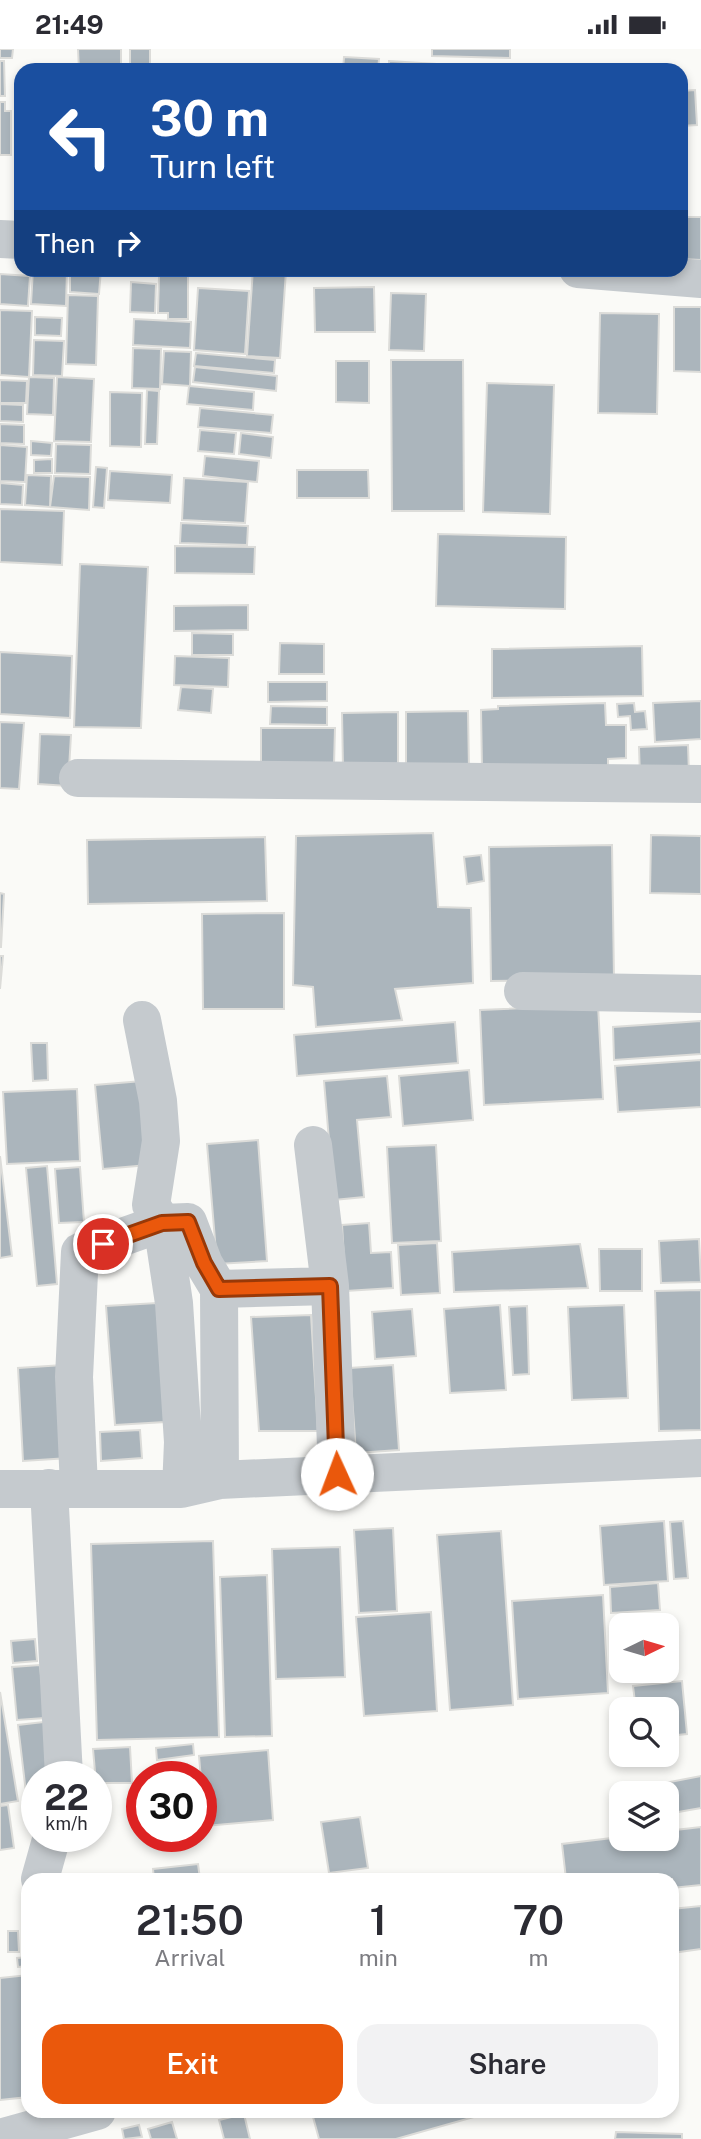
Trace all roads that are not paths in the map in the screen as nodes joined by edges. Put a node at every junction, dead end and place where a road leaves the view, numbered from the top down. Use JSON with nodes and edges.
{"nodes":[{"id":1,"x":676,"y":277,"type":"edge"},
{"id":2,"x":701,"y":279,"type":"edge"},
{"id":3,"x":78,"y":778,"type":"dead end"},
{"id":4,"x":701,"y":783,"type":"edge"},
{"id":5,"x":523,"y":991,"type":"dead end"},
{"id":6,"x":701,"y":994,"type":"edge"},
{"id":7,"x":142,"y":1020,"type":"dead end"},
{"id":8,"x":313,"y":1145,"type":"dead end"},
{"id":9,"x":162,"y":1223,"type":"junction"},
{"id":10,"x":330,"y":1286,"type":"junction"},
{"id":11,"x":219,"y":1289,"type":"junction"},
{"id":12,"x":701,"y":1458,"type":"edge"},
{"id":13,"x":337,"y":1474,"type":"junction"},
{"id":14,"x":220,"y":1480,"type":"junction"},
{"id":15,"x":64,"y":1488,"type":"junction"},
{"id":16,"x":0,"y":1489,"type":"edge"},
{"id":17,"x":181,"y":1489,"type":"junction"},
{"id":18,"x":64,"y":1761,"type":"edge"},
{"id":19,"x":48,"y":1852,"type":"edge"},
{"id":20,"x":42,"y":1873,"type":"edge"},
{"id":21,"x":72,"y":2118,"type":"edge"},
{"id":22,"x":0,"y":2138,"type":"edge"}],
"edges":[{"from":1,"to":2,"type":"street"},
{"from":3,"to":4,"type":"street"},
{"from":5,"to":6,"type":"street"},
{"from":7,"to":9,"type":"street"},
{"from":8,"to":10,"type":"street"},
{"from":9,"to":11,"type":"street"},
{"from":9,"to":15,"type":"street"},
{"from":9,"to":17,"type":"street"},
{"from":10,"to":11,"type":"street"},
{"from":10,"to":13,"type":"street"},
{"from":11,"to":14,"type":"street"},
{"from":12,"to":13,"type":"street"},
{"from":13,"to":14,"type":"street"},
{"from":14,"to":17,"type":"street"},
{"from":15,"to":16,"type":"street"},
{"from":15,"to":17,"type":"street"},
{"from":15,"to":18,"type":"street"},
{"from":19,"to":20,"type":"street"},
{"from":21,"to":22,"type":"street"}]}
